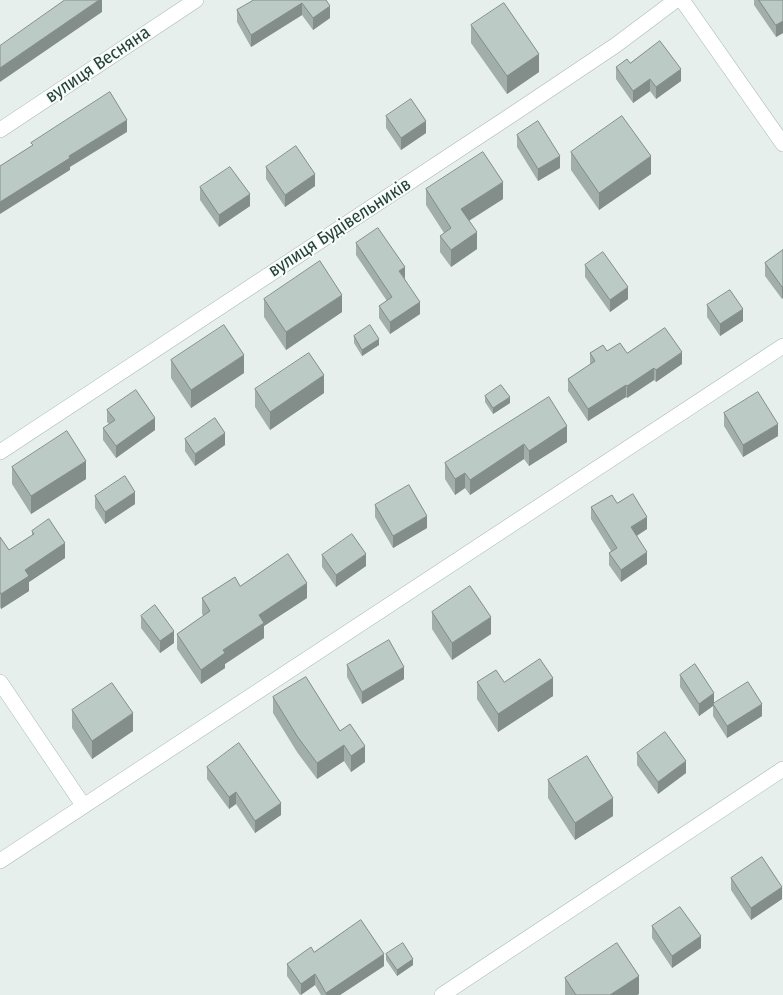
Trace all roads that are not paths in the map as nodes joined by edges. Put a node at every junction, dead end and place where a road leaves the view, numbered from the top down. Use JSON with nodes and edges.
{"nodes":[{"id":1,"x":196,"y":0,"type":"edge"},
{"id":2,"x":676,"y":0,"type":"edge"},
{"id":3,"x":682,"y":0,"type":"edge"},
{"id":4,"x":0,"y":130,"type":"edge"},
{"id":5,"x":783,"y":144,"type":"edge"},
{"id":6,"x":783,"y":346,"type":"edge"},
{"id":7,"x":0,"y":452,"type":"edge"},
{"id":8,"x":0,"y":682,"type":"edge"},
{"id":9,"x":783,"y":769,"type":"edge"},
{"id":10,"x":83,"y":805,"type":"junction"},
{"id":11,"x":0,"y":861,"type":"edge"},
{"id":12,"x":442,"y":995,"type":"edge"}],
"edges":[{"from":1,"to":4,"type":"street","name":"вулиця Весняна"},
{"from":2,"to":7,"type":"street","name":"вулиця Будівельників"},
{"from":3,"to":5,"type":"street"},
{"from":6,"to":10,"type":"street"},
{"from":8,"to":10,"type":"street"},
{"from":9,"to":12,"type":"street"},
{"from":10,"to":11,"type":"street"}]}
